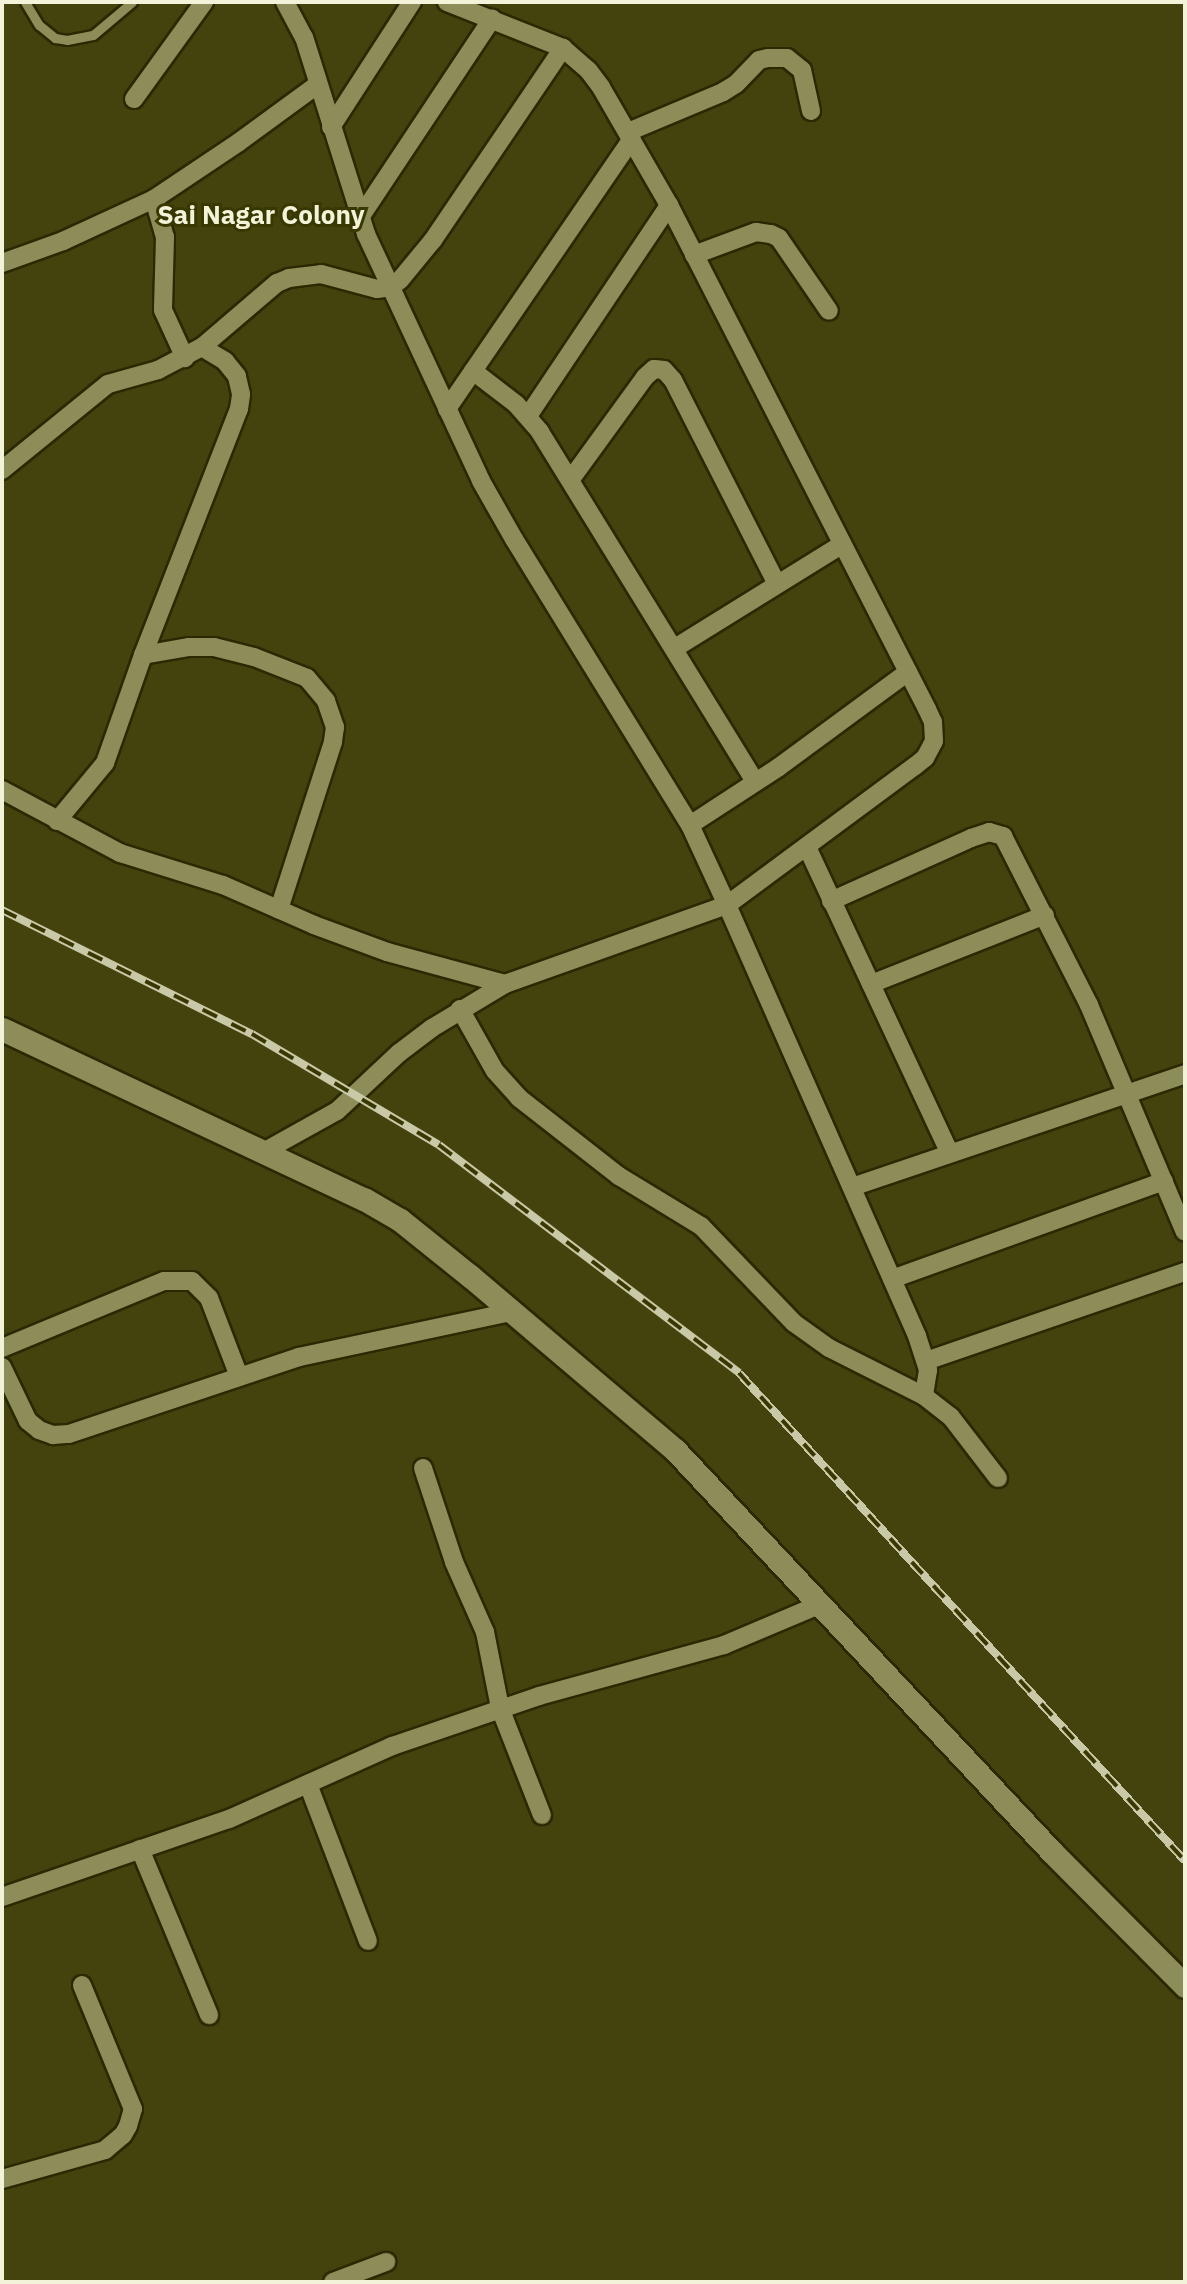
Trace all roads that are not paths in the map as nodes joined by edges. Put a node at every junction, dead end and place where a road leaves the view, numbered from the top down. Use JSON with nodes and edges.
{"nodes":[{"id":1,"x":25,"y":2,"type":"edge"},
{"id":2,"x":132,"y":2,"type":"edge"},
{"id":3,"x":204,"y":2,"type":"edge"},
{"id":4,"x":285,"y":2,"type":"edge"},
{"id":5,"x":412,"y":2,"type":"edge"},
{"id":6,"x":447,"y":2,"type":"edge"},
{"id":7,"x":492,"y":19,"type":"junction"},
{"id":8,"x":563,"y":48,"type":"junction"},
{"id":9,"x":317,"y":85,"type":"junction"},
{"id":10,"x":134,"y":99,"type":"dead end"},
{"id":11,"x":811,"y":111,"type":"dead end"},
{"id":12,"x":331,"y":127,"type":"junction"},
{"id":13,"x":630,"y":136,"type":"junction"},
{"id":14,"x":154,"y":199,"type":"junction"},
{"id":15,"x":669,"y":205,"type":"junction"},
{"id":16,"x":361,"y":216,"type":"junction"},
{"id":17,"x":694,"y":255,"type":"junction"},
{"id":18,"x":2,"y":264,"type":"edge"},
{"id":19,"x":391,"y":287,"type":"junction"},
{"id":20,"x":829,"y":311,"type":"dead end"},
{"id":21,"x":202,"y":347,"type":"junction"},
{"id":22,"x":185,"y":358,"type":"junction"},
{"id":23,"x":473,"y":371,"type":"junction"},
{"id":24,"x":447,"y":409,"type":"junction"},
{"id":25,"x":528,"y":416,"type":"junction"},
{"id":26,"x":2,"y":470,"type":"edge"},
{"id":27,"x":571,"y":479,"type":"junction"},
{"id":28,"x":841,"y":545,"type":"junction"},
{"id":29,"x":777,"y":584,"type":"junction"},
{"id":30,"x":674,"y":648,"type":"junction"},
{"id":31,"x":143,"y":655,"type":"junction"},
{"id":32,"x":908,"y":672,"type":"junction"},
{"id":33,"x":755,"y":782,"type":"junction"},
{"id":34,"x":2,"y":790,"type":"edge"},
{"id":35,"x":57,"y":821,"type":"junction"},
{"id":36,"x":690,"y":825,"type":"junction"},
{"id":37,"x":807,"y":847,"type":"junction"},
{"id":38,"x":831,"y":901,"type":"junction"},
{"id":39,"x":727,"y":905,"type":"junction"},
{"id":40,"x":279,"y":909,"type":"junction"},
{"id":41,"x":1045,"y":915,"type":"junction"},
{"id":42,"x":505,"y":984,"type":"junction"},
{"id":43,"x":871,"y":984,"type":"junction"},
{"id":44,"x":460,"y":1009,"type":"junction"},
{"id":45,"x":2,"y":1029,"type":"edge"},
{"id":46,"x":1185,"y":1074,"type":"edge"},
{"id":47,"x":1127,"y":1093,"type":"junction"},
{"id":48,"x":265,"y":1151,"type":"junction"},
{"id":49,"x":950,"y":1153,"type":"junction"},
{"id":50,"x":1164,"y":1181,"type":"junction"},
{"id":51,"x":852,"y":1187,"type":"junction"},
{"id":52,"x":1185,"y":1232,"type":"edge"},
{"id":53,"x":1185,"y":1272,"type":"edge"},
{"id":54,"x":892,"y":1279,"type":"junction"},
{"id":55,"x":511,"y":1312,"type":"junction"},
{"id":56,"x":2,"y":1348,"type":"edge"},
{"id":57,"x":926,"y":1361,"type":"junction"},
{"id":58,"x":2,"y":1367,"type":"edge"},
{"id":59,"x":239,"y":1376,"type":"junction"},
{"id":60,"x":924,"y":1396,"type":"junction"},
{"id":61,"x":423,"y":1468,"type":"dead end"},
{"id":62,"x":998,"y":1478,"type":"dead end"},
{"id":63,"x":821,"y":1604,"type":"junction"},
{"id":64,"x":500,"y":1708,"type":"junction"},
{"id":65,"x":308,"y":1784,"type":"junction"},
{"id":66,"x":542,"y":1815,"type":"dead end"},
{"id":67,"x":140,"y":1849,"type":"junction"},
{"id":68,"x":2,"y":1897,"type":"edge"},
{"id":69,"x":368,"y":1941,"type":"dead end"},
{"id":70,"x":82,"y":1985,"type":"dead end"},
{"id":71,"x":1185,"y":1986,"type":"edge"},
{"id":72,"x":209,"y":2015,"type":"dead end"},
{"id":73,"x":2,"y":2179,"type":"edge"},
{"id":74,"x":386,"y":2262,"type":"dead end"},
{"id":75,"x":333,"y":2282,"type":"edge"}],
"edges":[{"from":1,"to":2,"type":"lane"},
{"from":3,"to":10,"type":"street"},
{"from":4,"to":9,"type":"street"},
{"from":5,"to":12,"type":"street"},
{"from":6,"to":7,"type":"street"},
{"from":7,"to":8,"type":"street"},
{"from":7,"to":16,"type":"street"},
{"from":8,"to":13,"type":"street"},
{"from":8,"to":19,"type":"street"},
{"from":9,"to":12,"type":"street"},
{"from":9,"to":14,"type":"street"},
{"from":11,"to":13,"type":"street"},
{"from":12,"to":16,"type":"street"},
{"from":13,"to":15,"type":"street"},
{"from":13,"to":23,"type":"street"},
{"from":14,"to":18,"type":"street"},
{"from":14,"to":22,"type":"street"},
{"from":15,"to":17,"type":"street"},
{"from":15,"to":25,"type":"street"},
{"from":16,"to":19,"type":"street"},
{"from":17,"to":20,"type":"street"},
{"from":17,"to":28,"type":"street"},
{"from":19,"to":21,"type":"street"},
{"from":19,"to":24,"type":"street"},
{"from":21,"to":22,"type":"street"},
{"from":21,"to":31,"type":"street"},
{"from":22,"to":26,"type":"street"},
{"from":23,"to":24,"type":"street"},
{"from":23,"to":25,"type":"street"},
{"from":24,"to":36,"type":"street"},
{"from":25,"to":27,"type":"street"},
{"from":27,"to":29,"type":"street"},
{"from":27,"to":30,"type":"street"},
{"from":28,"to":29,"type":"street"},
{"from":28,"to":32,"type":"street"},
{"from":29,"to":30,"type":"street"},
{"from":30,"to":33,"type":"street"},
{"from":31,"to":35,"type":"street"},
{"from":31,"to":40,"type":"street"},
{"from":32,"to":33,"type":"street"},
{"from":32,"to":37,"type":"street"},
{"from":33,"to":36,"type":"street"},
{"from":34,"to":35,"type":"street"},
{"from":35,"to":40,"type":"street"},
{"from":36,"to":39,"type":"street"},
{"from":37,"to":38,"type":"street"},
{"from":37,"to":39,"type":"street"},
{"from":38,"to":41,"type":"street"},
{"from":38,"to":43,"type":"street"},
{"from":39,"to":42,"type":"street"},
{"from":39,"to":51,"type":"street"},
{"from":40,"to":42,"type":"street"},
{"from":41,"to":43,"type":"street"},
{"from":41,"to":47,"type":"street"},
{"from":42,"to":44,"type":"street"},
{"from":43,"to":49,"type":"street"},
{"from":44,"to":48,"type":"street"},
{"from":44,"to":60,"type":"street"},
{"from":45,"to":48,"type":"street"},
{"from":46,"to":47,"type":"street"},
{"from":47,"to":49,"type":"street"},
{"from":47,"to":50,"type":"street"},
{"from":48,"to":55,"type":"street"},
{"from":49,"to":51,"type":"street"},
{"from":50,"to":52,"type":"street"},
{"from":50,"to":54,"type":"street"},
{"from":51,"to":54,"type":"street"},
{"from":53,"to":57,"type":"street"},
{"from":54,"to":57,"type":"street"},
{"from":55,"to":59,"type":"street"},
{"from":55,"to":63,"type":"street"},
{"from":56,"to":59,"type":"street"},
{"from":57,"to":60,"type":"street"},
{"from":58,"to":59,"type":"street"},
{"from":60,"to":62,"type":"street"},
{"from":61,"to":64,"type":"street"},
{"from":63,"to":64,"type":"street"},
{"from":63,"to":71,"type":"street"},
{"from":64,"to":65,"type":"street"},
{"from":64,"to":66,"type":"street"},
{"from":65,"to":67,"type":"street"},
{"from":65,"to":69,"type":"street"},
{"from":67,"to":68,"type":"street"},
{"from":67,"to":72,"type":"street"},
{"from":70,"to":73,"type":"street"},
{"from":74,"to":75,"type":"street"}]}
